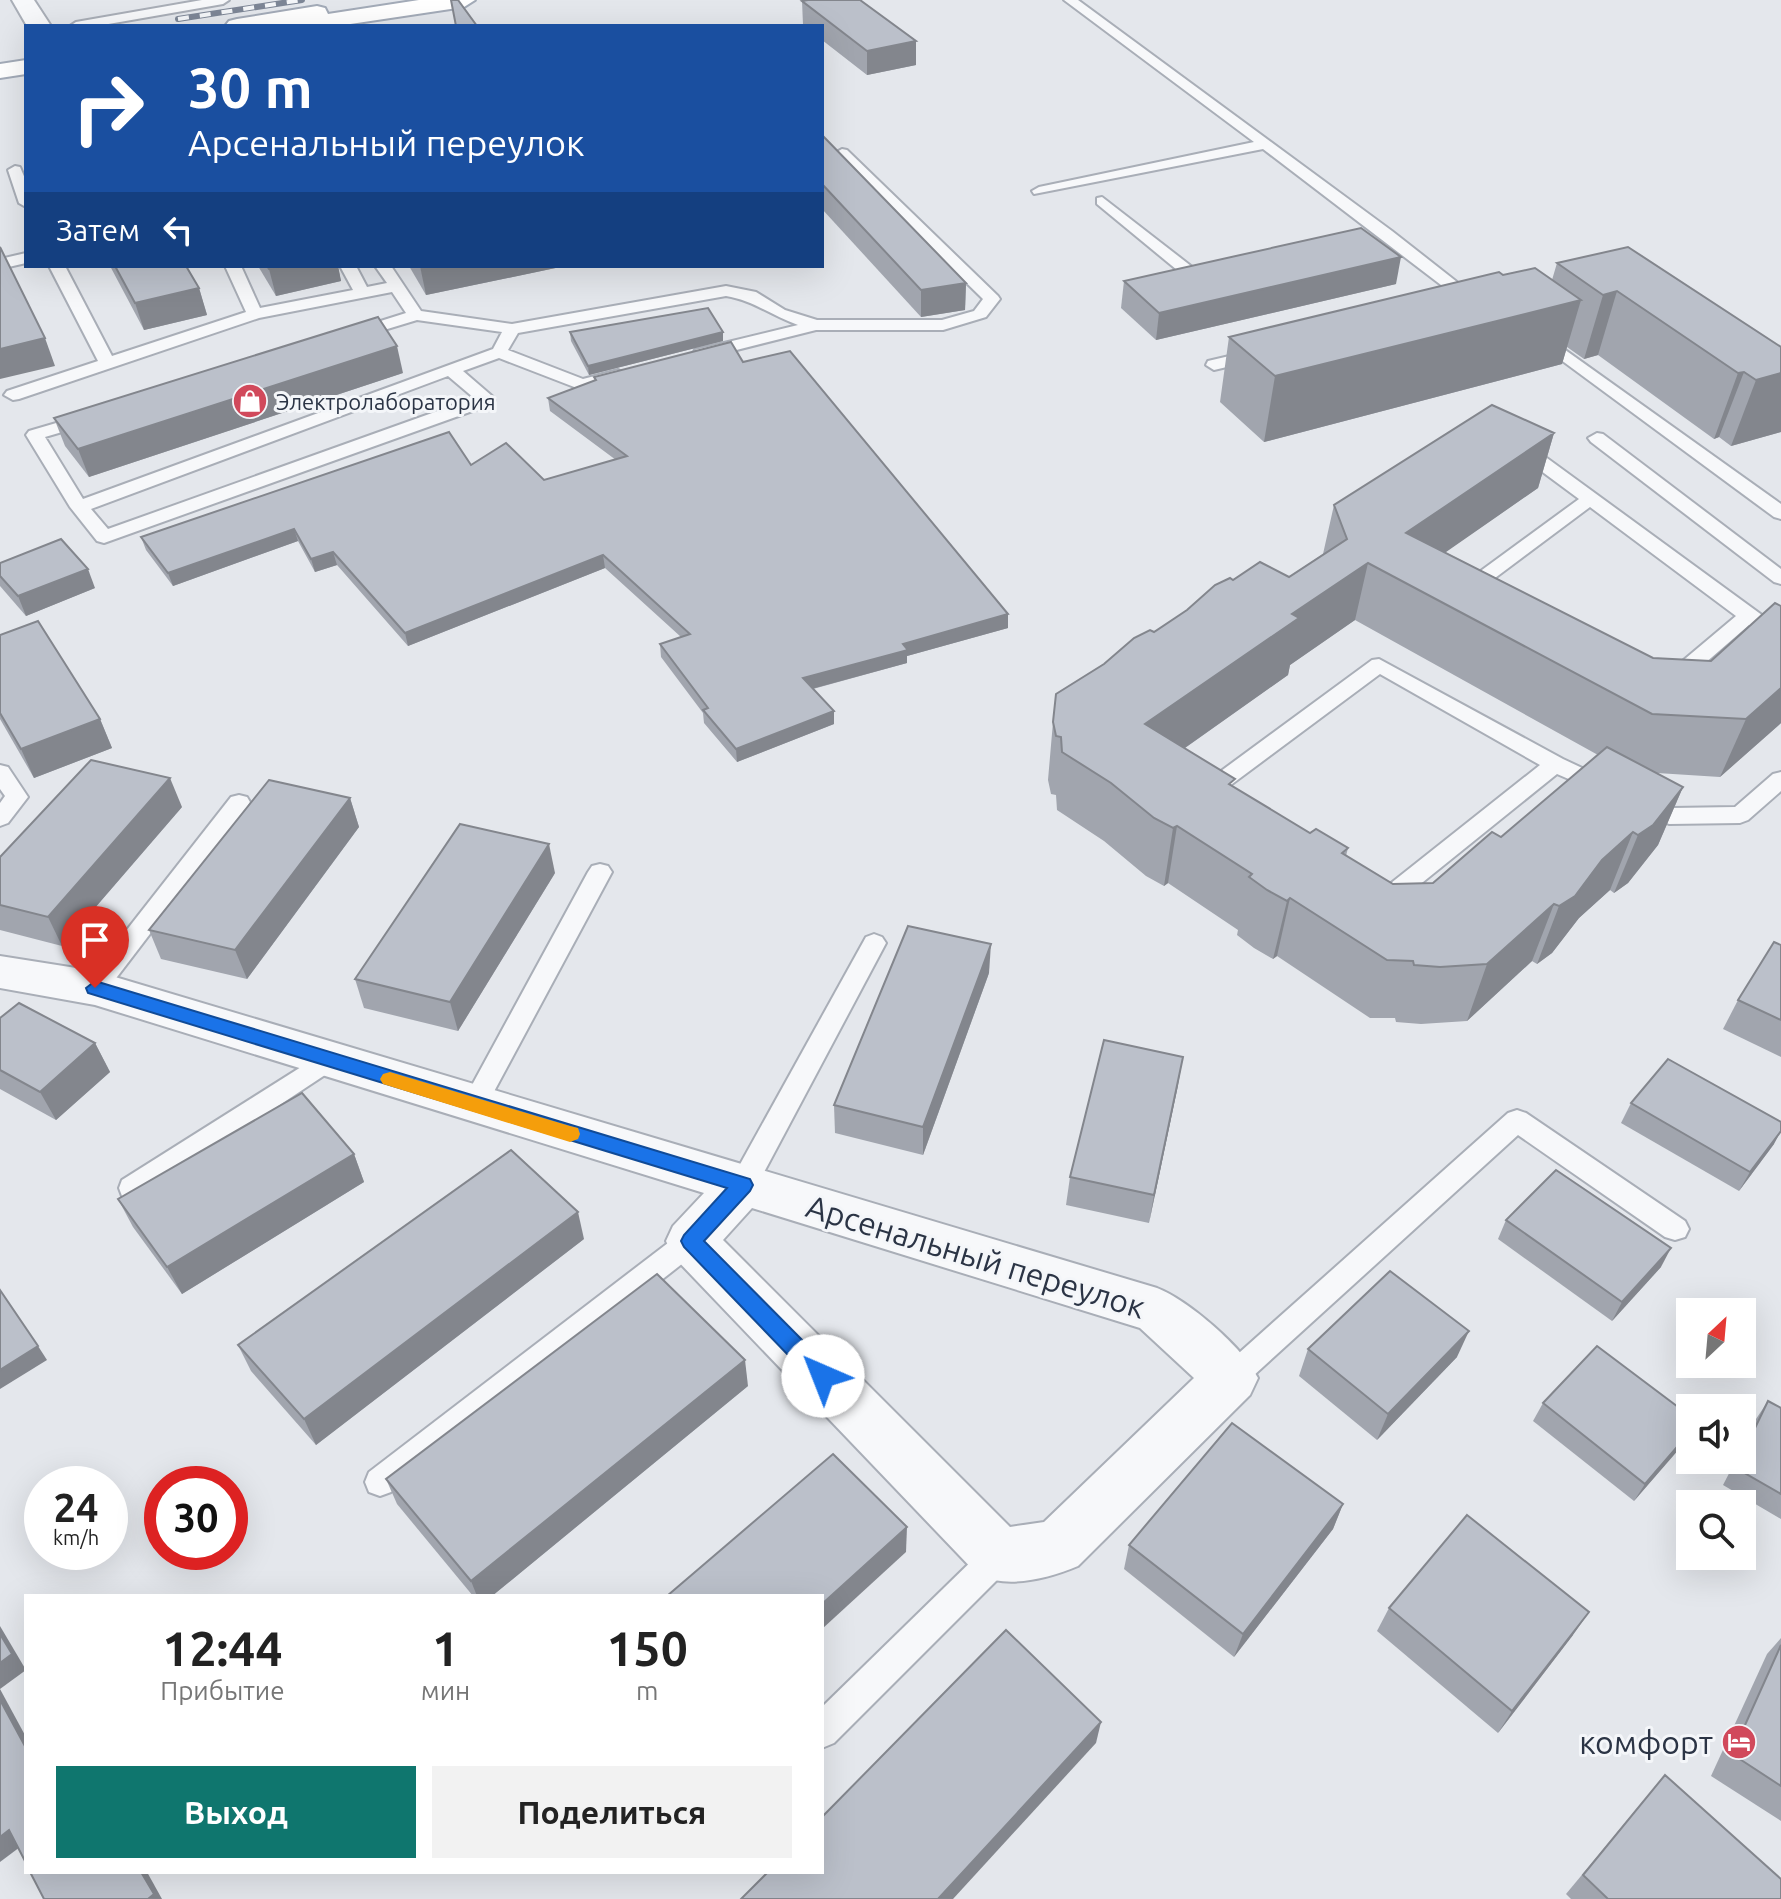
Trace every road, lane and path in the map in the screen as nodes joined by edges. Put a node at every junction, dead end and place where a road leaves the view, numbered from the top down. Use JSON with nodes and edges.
{"nodes":[{"id":1,"x":23,"y":0,"type":"edge"},
{"id":2,"x":223,"y":0,"type":"edge"},
{"id":3,"x":403,"y":0,"type":"edge"},
{"id":4,"x":464,"y":0,"type":"edge"},
{"id":5,"x":1070,"y":0,"type":"edge"},
{"id":6,"x":38,"y":24,"type":"edge"},
{"id":7,"x":87,"y":24,"type":"edge"},
{"id":8,"x":250,"y":24,"type":"edge"},
{"id":9,"x":304,"y":24,"type":"edge"},
{"id":10,"x":24,"y":59,"type":"edge"},
{"id":11,"x":0,"y":63,"type":"edge"},
{"id":12,"x":24,"y":67,"type":"edge"},
{"id":13,"x":0,"y":71,"type":"edge"},
{"id":14,"x":1266,"y":144,"type":"junction"},
{"id":15,"x":842,"y":153,"type":"edge"},
{"id":16,"x":14,"y":170,"type":"edge"},
{"id":17,"x":1039,"y":191,"type":"dead end"},
{"id":18,"x":24,"y":198,"type":"edge"},
{"id":19,"x":1102,"y":201,"type":"dead end"},
{"id":20,"x":1387,"y":234,"type":"junction"},
{"id":21,"x":1358,"y":240,"type":"edge"},
{"id":22,"x":24,"y":258,"type":"edge"},
{"id":23,"x":0,"y":264,"type":"edge"},
{"id":24,"x":58,"y":268,"type":"edge"},
{"id":25,"x":234,"y":268,"type":"edge"},
{"id":26,"x":349,"y":268,"type":"edge"},
{"id":27,"x":384,"y":268,"type":"edge"},
{"id":28,"x":1166,"y":282,"type":"edge"},
{"id":29,"x":1451,"y":285,"type":"edge"},
{"id":30,"x":397,"y":286,"type":"junction"},
{"id":31,"x":362,"y":292,"type":"junction"},
{"id":32,"x":255,"y":314,"type":"junction"},
{"id":33,"x":416,"y":315,"type":"junction"},
{"id":34,"x":816,"y":325,"type":"junction"},
{"id":35,"x":1525,"y":326,"type":"edge"},
{"id":36,"x":512,"y":329,"type":"junction"},
{"id":37,"x":340,"y":339,"type":"edge"},
{"id":38,"x":1275,"y":350,"type":"edge"},
{"id":39,"x":499,"y":352,"type":"junction"},
{"id":40,"x":684,"y":359,"type":"edge"},
{"id":41,"x":107,"y":363,"type":"junction"},
{"id":42,"x":1214,"y":365,"type":"dead end"},
{"id":43,"x":451,"y":370,"type":"junction"},
{"id":44,"x":640,"y":370,"type":"edge"},
{"id":45,"x":13,"y":395,"type":"dead end"},
{"id":46,"x":112,"y":411,"type":"edge"},
{"id":47,"x":1499,"y":431,"type":"edge"},
{"id":48,"x":1597,"y":438,"type":"dead end"},
{"id":49,"x":1590,"y":499,"type":"junction"},
{"id":50,"x":79,"y":507,"type":"junction"},
{"id":51,"x":1781,"y":513,"type":"edge"},
{"id":52,"x":1781,"y":578,"type":"edge"},
{"id":53,"x":1506,"y":596,"type":"edge"},
{"id":54,"x":1749,"y":615,"type":"junction"},
{"id":55,"x":1781,"y":639,"type":"edge"},
{"id":56,"x":1661,"y":673,"type":"edge"},
{"id":57,"x":1555,"y":764,"type":"junction"},
{"id":58,"x":0,"y":772,"type":"edge"},
{"id":59,"x":1781,"y":779,"type":"edge"},
{"id":60,"x":239,"y":802,"type":"dead end"},
{"id":61,"x":1237,"y":807,"type":"edge"},
{"id":62,"x":0,"y":818,"type":"edge"},
{"id":63,"x":600,"y":872,"type":"dead end"},
{"id":64,"x":1357,"y":884,"type":"edge"},
{"id":65,"x":874,"y":943,"type":"dead end"},
{"id":66,"x":0,"y":972,"type":"edge"},
{"id":67,"x":95,"y":988,"type":"junction"},
{"id":68,"x":328,"y":1060,"type":"junction"},
{"id":69,"x":474,"y":1105,"type":"junction"},
{"id":70,"x":743,"y":1185,"type":"junction"},
{"id":71,"x":132,"y":1188,"type":"edge"},
{"id":72,"x":1675,"y":1229,"type":"dead end"},
{"id":73,"x":691,"y":1241,"type":"junction"},
{"id":74,"x":1231,"y":1378,"type":"junction"},
{"id":75,"x":380,"y":1482,"type":"dead end"},
{"id":76,"x":999,"y":1556,"type":"junction"},
{"id":77,"x":824,"y":1729,"type":"edge"}],
"edges":[{"from":1,"to":6,"type":"street"},
{"from":2,"to":7,"type":"lane"},
{"from":3,"to":8,"type":"main road"},
{"from":4,"to":9,"type":"main road"},
{"from":5,"to":14,"type":"lane"},
{"from":10,"to":11,"type":"main road"},
{"from":12,"to":13,"type":"main road"},
{"from":14,"to":17,"type":"lane"},
{"from":14,"to":20,"type":"lane"},
{"from":15,"to":34,"type":"lane"},
{"from":16,"to":18,"type":"lane"},
{"from":19,"to":28,"type":"lane"},
{"from":20,"to":21,"type":"lane"},
{"from":20,"to":29,"type":"lane"},
{"from":22,"to":23,"type":"lane"},
{"from":24,"to":41,"type":"lane"},
{"from":25,"to":32,"type":"lane"},
{"from":26,"to":31,"type":"lane"},
{"from":27,"to":30,"type":"lane"},
{"from":30,"to":31,"type":"lane"},
{"from":30,"to":33,"type":"lane"},
{"from":31,"to":32,"type":"lane"},
{"from":32,"to":41,"type":"lane"},
{"from":33,"to":36,"type":"lane"},
{"from":33,"to":37,"type":"lane"},
{"from":34,"to":36,"type":"lane"},
{"from":34,"to":40,"type":"lane"},
{"from":35,"to":51,"type":"lane"},
{"from":36,"to":39,"type":"lane"},
{"from":38,"to":42,"type":"lane"},
{"from":39,"to":43,"type":"lane"},
{"from":39,"to":44,"type":"lane"},
{"from":41,"to":45,"type":"lane"},
{"from":43,"to":50,"type":"lane"},
{"from":43,"to":50,"type":"lane"},
{"from":46,"to":50,"type":"lane"},
{"from":47,"to":49,"type":"lane"},
{"from":48,"to":52,"type":"lane"},
{"from":49,"to":53,"type":"lane"},
{"from":49,"to":54,"type":"lane"},
{"from":54,"to":55,"type":"lane"},
{"from":54,"to":56,"type":"lane"},
{"from":57,"to":59,"type":"lane"},
{"from":57,"to":61,"type":"lane"},
{"from":57,"to":64,"type":"lane"},
{"from":58,"to":62,"type":"lane"},
{"from":60,"to":67,"type":"lane"},
{"from":63,"to":69,"type":"lane"},
{"from":65,"to":70,"type":"lane"},
{"from":66,"to":67,"type":"street","name":"Арсенальный переулок"},
{"from":67,"to":68,"type":"street","name":"Арсенальный переулок"},
{"from":68,"to":69,"type":"street","name":"Арсенальный переулок"},
{"from":68,"to":71,"type":"lane"},
{"from":69,"to":70,"type":"street","name":"Арсенальный переулок"},
{"from":70,"to":73,"type":"street"},
{"from":70,"to":74,"type":"street","name":"Арсенальный переулок"},
{"from":72,"to":74,"type":"lane"},
{"from":73,"to":75,"type":"lane"},
{"from":73,"to":76,"type":"street"},
{"from":74,"to":76,"type":"street"},
{"from":76,"to":77,"type":"lane"}]}
